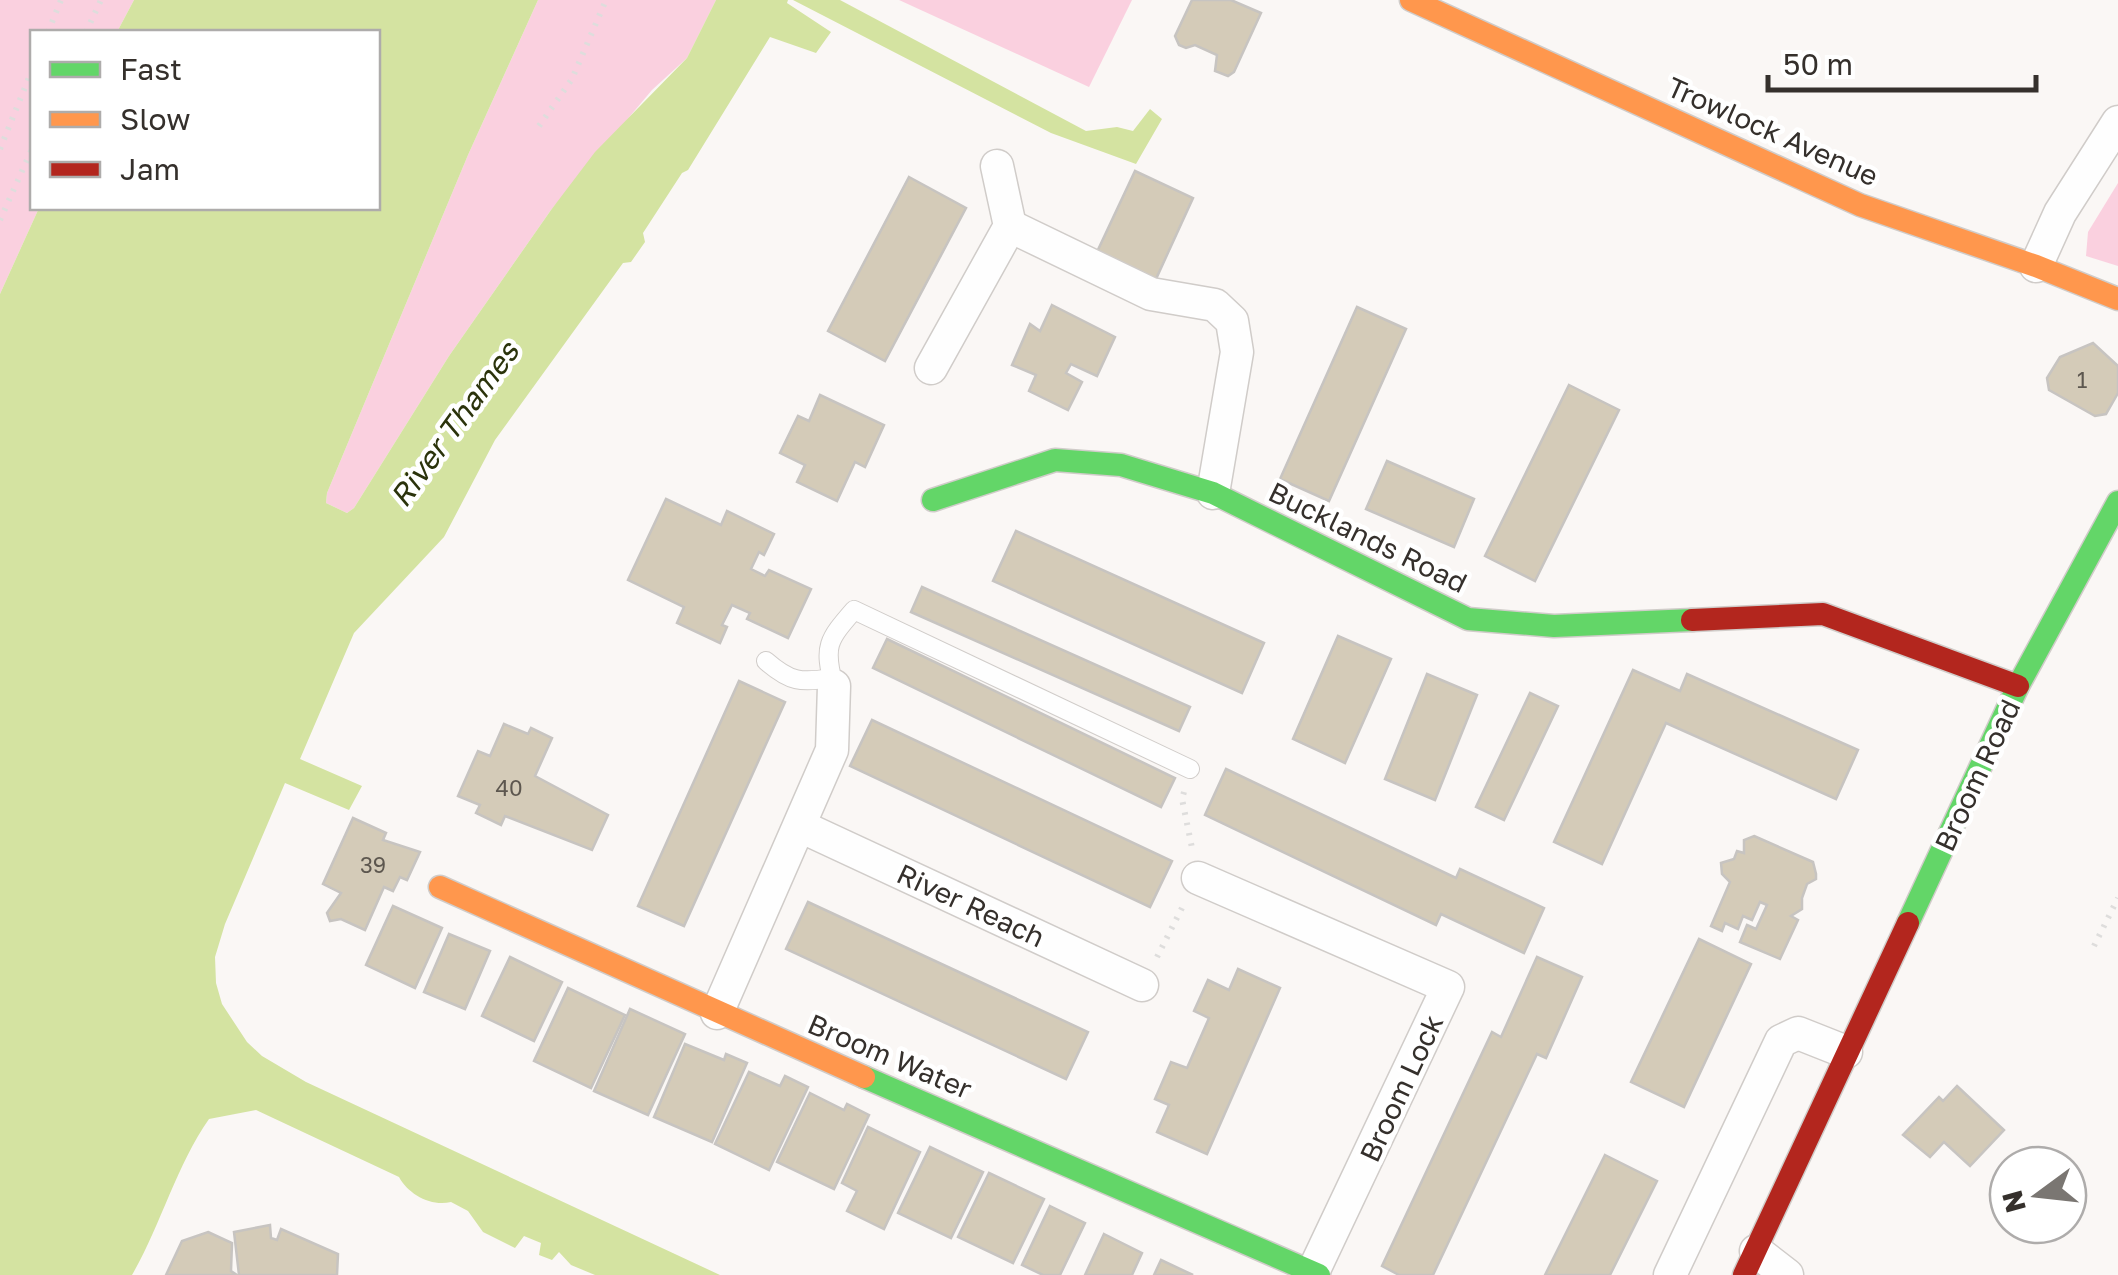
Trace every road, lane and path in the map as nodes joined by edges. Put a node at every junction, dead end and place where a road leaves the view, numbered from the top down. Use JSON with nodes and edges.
{"nodes":[{"id":1,"x":61,"y":0,"type":"edge"},
{"id":2,"x":101,"y":0,"type":"edge"},
{"id":3,"x":606,"y":0,"type":"edge"},
{"id":4,"x":1411,"y":0,"type":"edge"},
{"id":5,"x":49,"y":30,"type":"edge"},
{"id":6,"x":87,"y":30,"type":"edge"},
{"id":7,"x":30,"y":75,"type":"edge"},
{"id":8,"x":2118,"y":122,"type":"edge"},
{"id":9,"x":539,"y":126,"type":"dead end"},
{"id":10,"x":0,"y":149,"type":"edge"},
{"id":11,"x":30,"y":153,"type":"edge"},
{"id":12,"x":997,"y":166,"type":"dead end"},
{"id":13,"x":0,"y":220,"type":"edge"},
{"id":14,"x":1010,"y":226,"type":"junction"},
{"id":15,"x":2036,"y":266,"type":"junction"},
{"id":16,"x":2118,"y":299,"type":"edge"},
{"id":17,"x":931,"y":368,"type":"dead end"},
{"id":18,"x":1213,"y":493,"type":"junction"},
{"id":19,"x":933,"y":500,"type":"dead end"},
{"id":20,"x":2118,"y":502,"type":"edge"},
{"id":21,"x":2106,"y":550,"type":"edge"},
{"id":22,"x":766,"y":662,"type":"dead end"},
{"id":23,"x":832,"y":682,"type":"junction"},
{"id":24,"x":2018,"y":686,"type":"junction"},
{"id":25,"x":1190,"y":769,"type":"joint"},
{"id":26,"x":800,"y":826,"type":"junction"},
{"id":27,"x":1198,"y":878,"type":"junction"},
{"id":28,"x":440,"y":887,"type":"dead end"},
{"id":29,"x":2118,"y":898,"type":"edge"},
{"id":30,"x":2094,"y":946,"type":"dead end"},
{"id":31,"x":1142,"y":985,"type":"joint"},
{"id":32,"x":717,"y":1014,"type":"junction"},
{"id":33,"x":1846,"y":1052,"type":"junction"},
{"id":34,"x":1750,"y":1263,"type":"edge"},
{"id":35,"x":1316,"y":1274,"type":"edge"},
{"id":36,"x":1670,"y":1275,"type":"edge"},
{"id":37,"x":1787,"y":1275,"type":"edge"}],
"edges":[{"from":1,"to":5,"type":"path"},
{"from":2,"to":6,"type":"path"},
{"from":3,"to":9,"type":"path"},
{"from":4,"to":15,"type":"street","name":"Trowlock Avenue"},
{"from":7,"to":10,"type":"path"},
{"from":8,"to":15,"type":"street"},
{"from":11,"to":13,"type":"path"},
{"from":12,"to":14,"type":"street"},
{"from":14,"to":17,"type":"street"},
{"from":14,"to":18,"type":"street"},
{"from":15,"to":16,"type":"street","name":"Trowlock Avenue"},
{"from":18,"to":19,"type":"street","name":"Bucklands Road"},
{"from":18,"to":24,"type":"street","name":"Bucklands Road"},
{"from":20,"to":21,"type":"street","name":"Broom Road"},
{"from":21,"to":24,"type":"street","name":"Broom Road"},
{"from":22,"to":23,"type":"lane"},
{"from":23,"to":25,"type":"lane"},
{"from":23,"to":26,"type":"street"},
{"from":24,"to":33,"type":"street","name":"Broom Road"},
{"from":25,"to":27,"type":"path"},
{"from":26,"to":31,"type":"street","name":"River Reach"},
{"from":26,"to":32,"type":"street"},
{"from":27,"to":31,"type":"path"},
{"from":27,"to":35,"type":"street","name":"Broom Lock"},
{"from":28,"to":32,"type":"street","name":"Broom Water"},
{"from":29,"to":30,"type":"path"},
{"from":32,"to":35,"type":"street","name":"Broom Water"},
{"from":33,"to":34,"type":"street","name":"Broom Road"},
{"from":33,"to":36,"type":"street"},
{"from":34,"to":37,"type":"street"}]}
